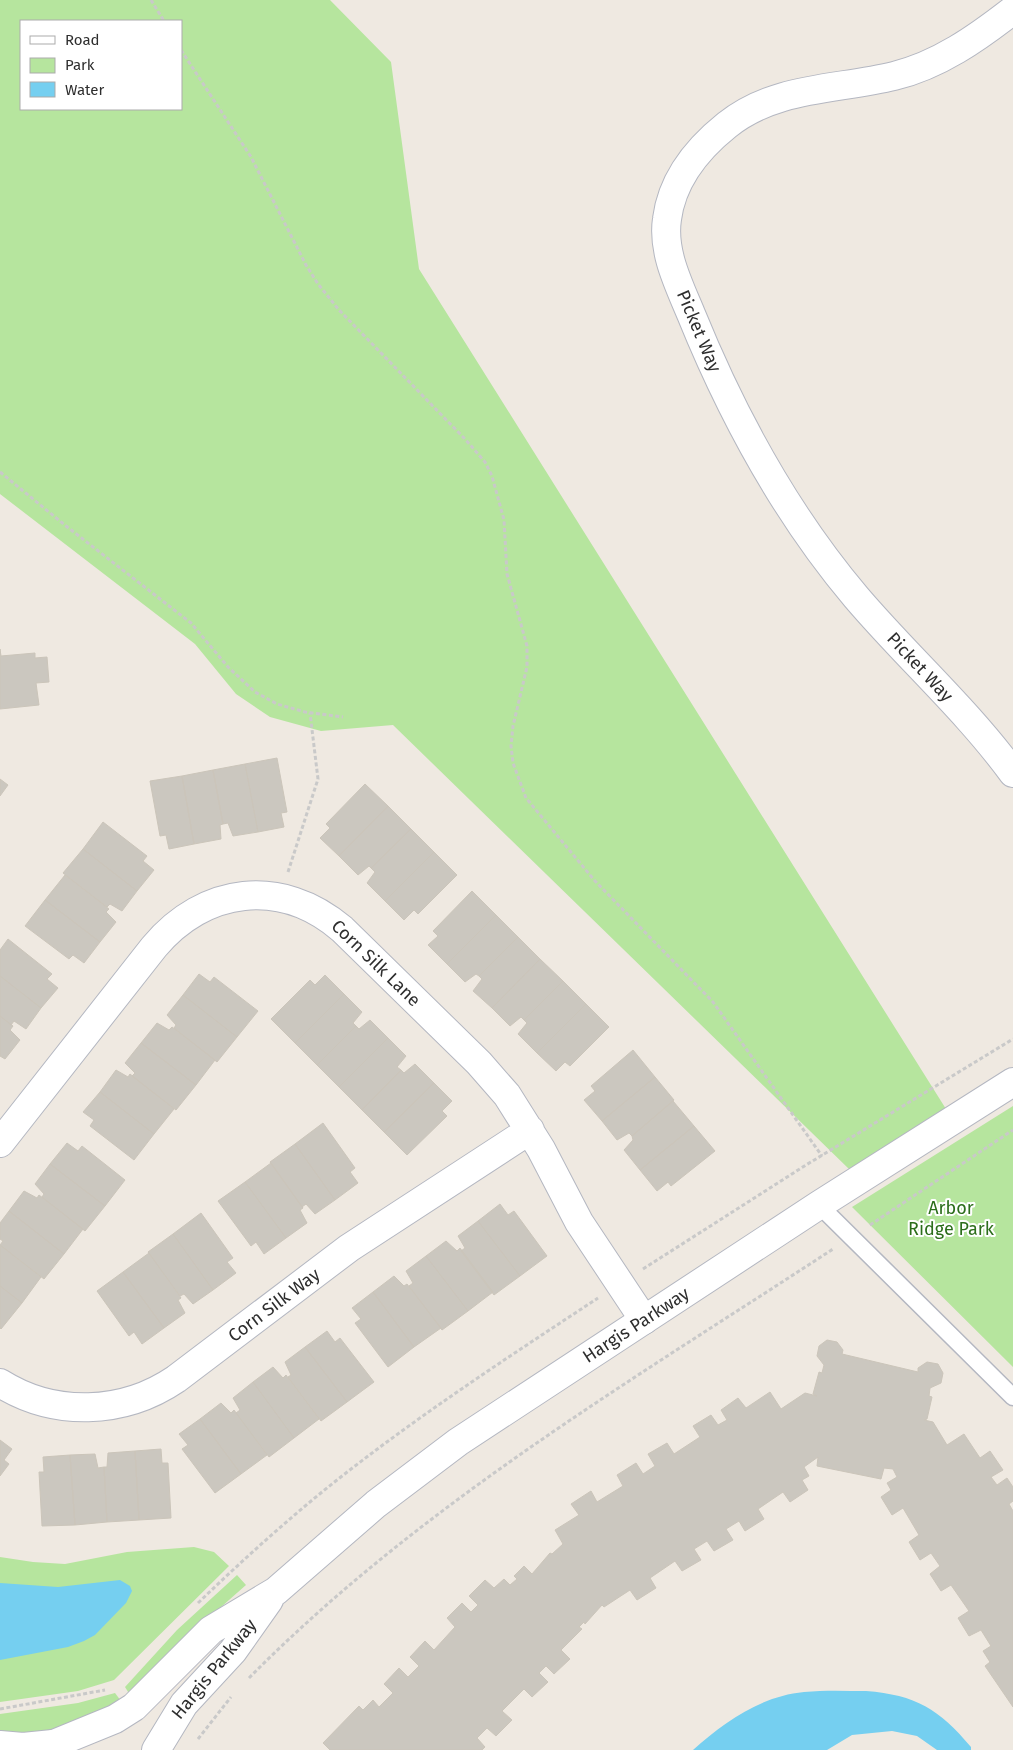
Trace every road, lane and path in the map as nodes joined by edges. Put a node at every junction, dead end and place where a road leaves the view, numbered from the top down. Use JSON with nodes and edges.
{"nodes":[{"id":1,"x":151,"y":0,"type":"edge"},
{"id":2,"x":1013,"y":10,"type":"edge"},
{"id":3,"x":163,"y":20,"type":"edge"},
{"id":4,"x":182,"y":52,"type":"edge"},
{"id":5,"x":0,"y":472,"type":"edge"},
{"id":6,"x":310,"y":713,"type":"junction"},
{"id":7,"x":344,"y":717,"type":"dead end"},
{"id":8,"x":1013,"y":773,"type":"edge"},
{"id":9,"x":283,"y":898,"type":"junction"},
{"id":10,"x":1013,"y":1039,"type":"edge"},
{"id":11,"x":1013,"y":1082,"type":"edge"},
{"id":12,"x":530,"y":1130,"type":"junction"},
{"id":13,"x":1013,"y":1130,"type":"edge"},
{"id":14,"x":0,"y":1143,"type":"edge"},
{"id":15,"x":822,"y":1156,"type":"junction"},
{"id":16,"x":818,"y":1205,"type":"junction"},
{"id":17,"x":852,"y":1236,"type":"junction"},
{"id":18,"x":635,"y":1274,"type":"dead end"},
{"id":19,"x":602,"y":1296,"type":"dead end"},
{"id":20,"x":644,"y":1320,"type":"junction"},
{"id":21,"x":0,"y":1383,"type":"edge"},
{"id":22,"x":1013,"y":1397,"type":"edge"},
{"id":23,"x":276,"y":1591,"type":"junction"},
{"id":24,"x":196,"y":1605,"type":"dead end"},
{"id":25,"x":242,"y":1685,"type":"dead end"},
{"id":26,"x":109,"y":1689,"type":"dead end"},
{"id":27,"x":236,"y":1692,"type":"dead end"},
{"id":28,"x":0,"y":1709,"type":"edge"},
{"id":29,"x":197,"y":1741,"type":"dead end"},
{"id":30,"x":0,"y":1745,"type":"edge"},
{"id":31,"x":49,"y":1746,"type":"edge"},
{"id":32,"x":100,"y":1750,"type":"edge"},
{"id":33,"x":156,"y":1750,"type":"edge"}],
"edges":[{"from":1,"to":3,"type":"path"},
{"from":2,"to":8,"type":"street","name":"Picket Way"},
{"from":4,"to":15,"type":"path"},
{"from":5,"to":6,"type":"path"},
{"from":6,"to":7,"type":"path"},
{"from":6,"to":9,"type":"path"},
{"from":9,"to":12,"type":"street","name":"Corn Silk Lane"},
{"from":9,"to":14,"type":"street","name":"Corn Silk Lane"},
{"from":10,"to":15,"type":"path"},
{"from":11,"to":16,"type":"street","name":"Hargis Parkway"},
{"from":12,"to":20,"type":"street","name":"Corn Silk Lane"},
{"from":12,"to":21,"type":"street","name":"Corn Silk Way"},
{"from":13,"to":17,"type":"path"},
{"from":15,"to":18,"type":"path"},
{"from":16,"to":17,"type":"lane"},
{"from":16,"to":20,"type":"street","name":"Hargis Parkway"},
{"from":17,"to":22,"type":"lane"},
{"from":17,"to":25,"type":"path"},
{"from":19,"to":24,"type":"path"},
{"from":20,"to":23,"type":"street","name":"Hargis Parkway"},
{"from":23,"to":31,"type":"street","name":"Hargis Parkway"},
{"from":23,"to":33,"type":"street","name":"Hargis Parkway"},
{"from":26,"to":28,"type":"path"},
{"from":27,"to":29,"type":"path"},
{"from":30,"to":31,"type":"street"},
{"from":31,"to":32,"type":"street"}]}
